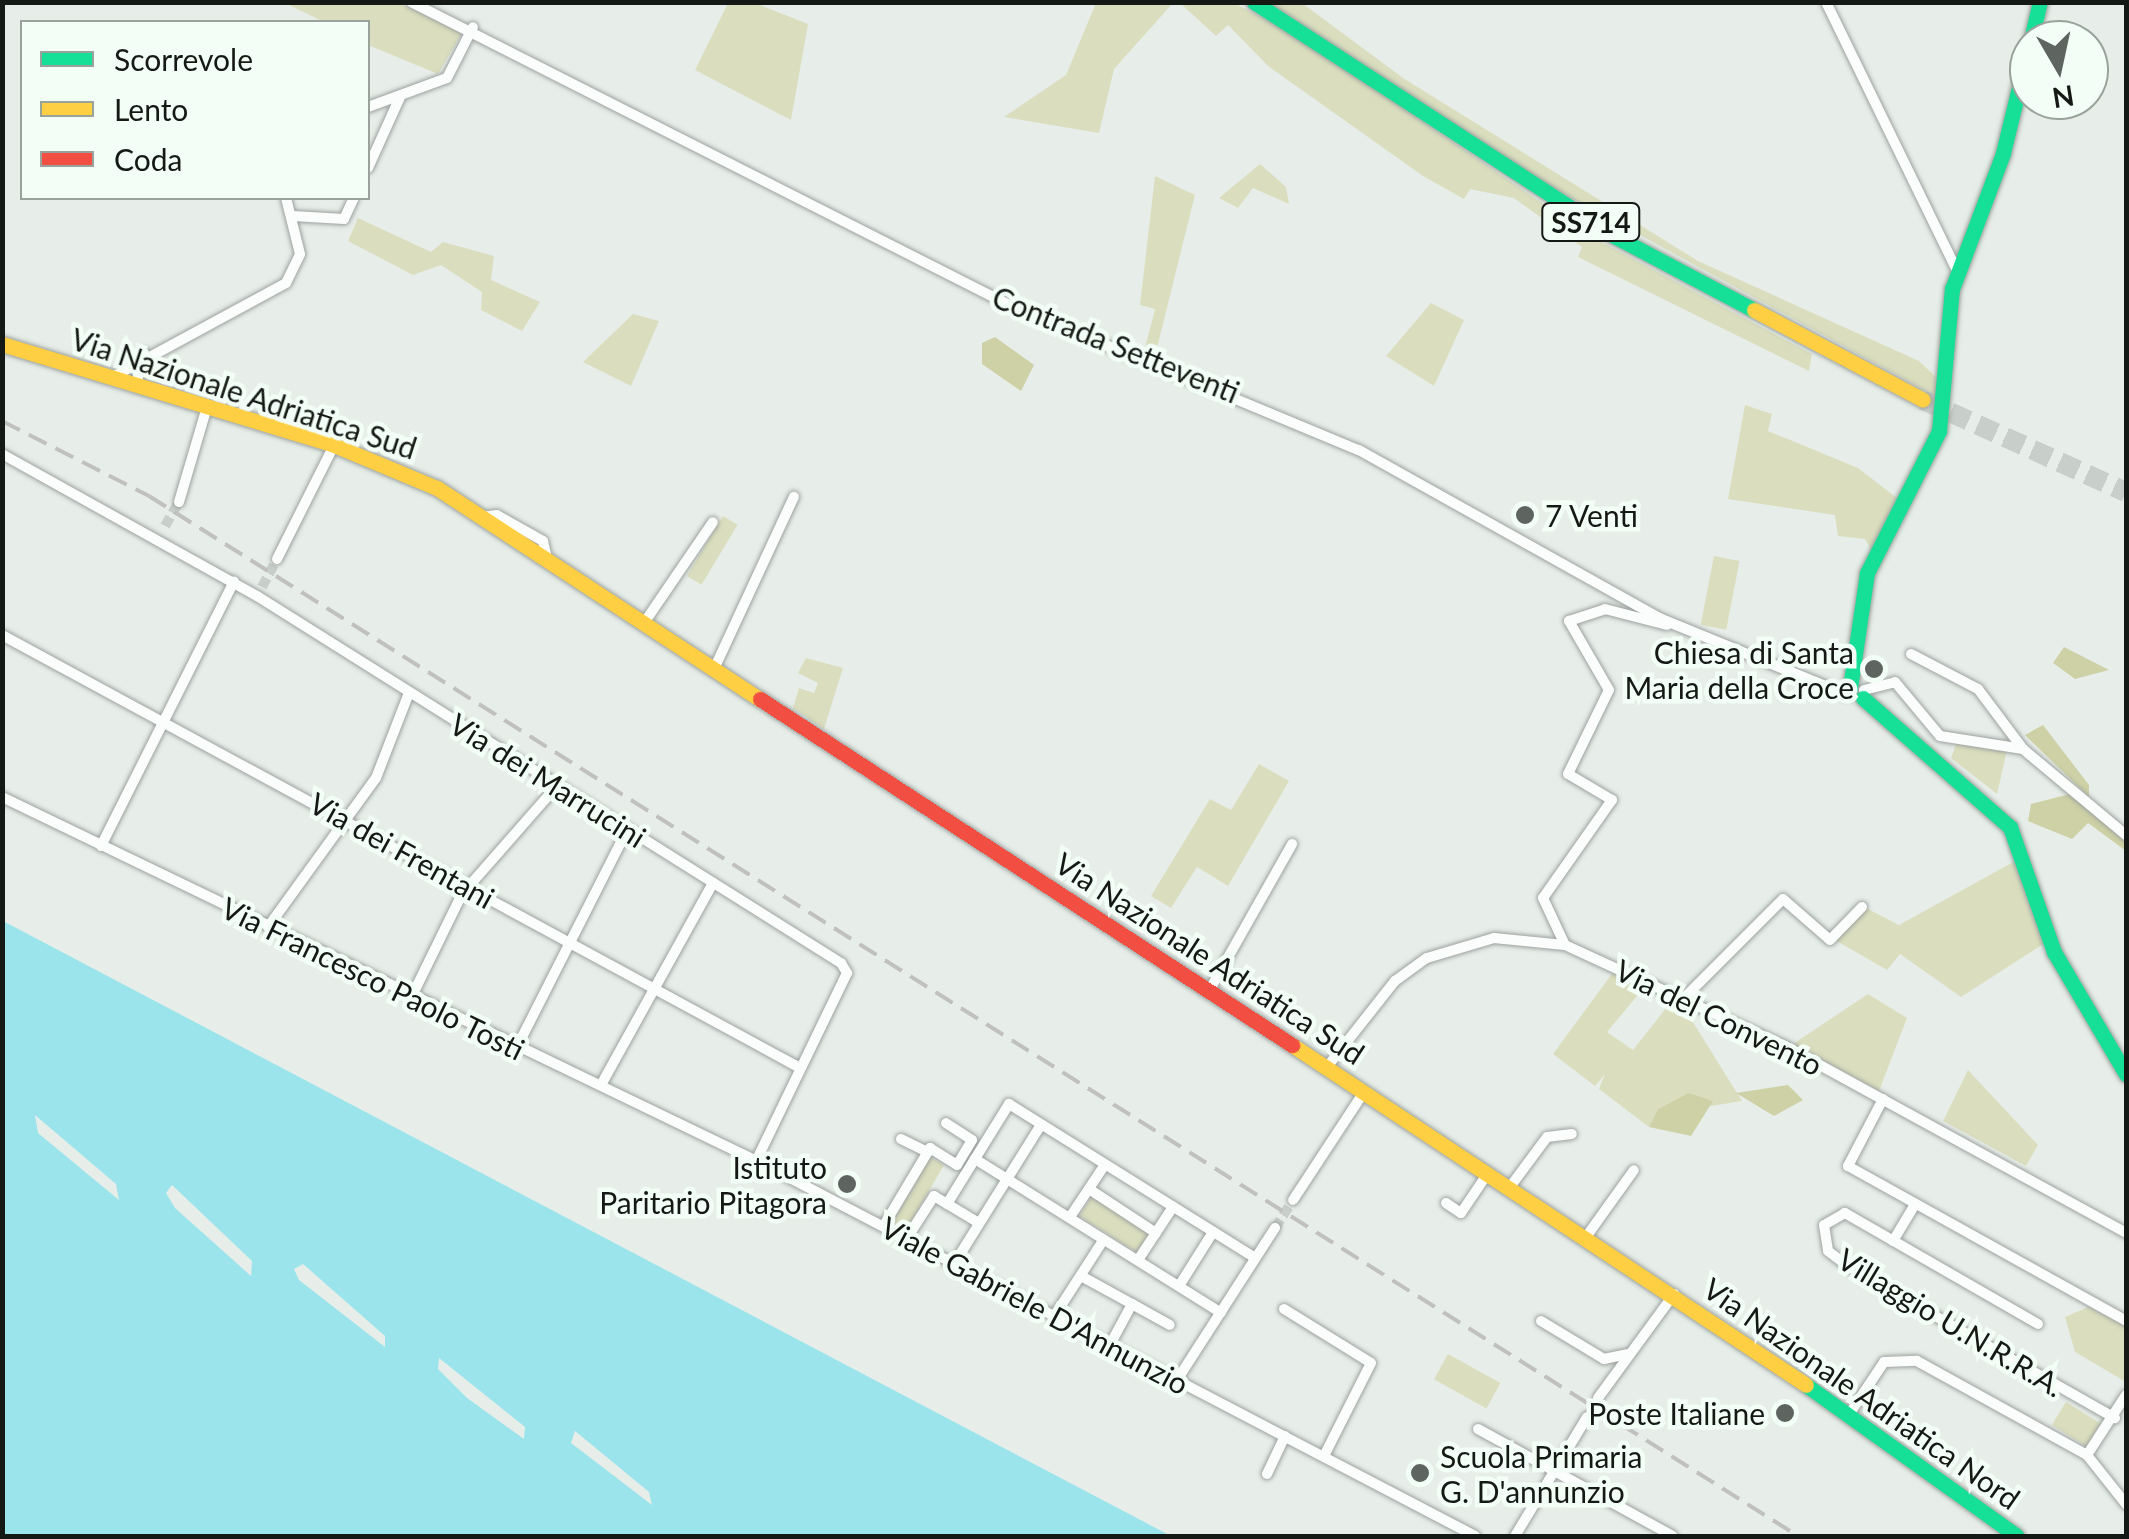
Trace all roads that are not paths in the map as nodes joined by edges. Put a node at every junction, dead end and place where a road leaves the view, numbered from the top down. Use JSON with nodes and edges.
{"nodes":[{"id":1,"x":411,"y":2,"type":"edge"},
{"id":2,"x":1254,"y":2,"type":"edge"},
{"id":3,"x":1826,"y":2,"type":"edge"},
{"id":4,"x":473,"y":27,"type":"junction"},
{"id":5,"x":400,"y":97,"type":"junction"},
{"id":6,"x":370,"y":106,"type":"edge"},
{"id":7,"x":2010,"y":120,"type":"edge"},
{"id":8,"x":370,"y":164,"type":"edge"},
{"id":9,"x":287,"y":200,"type":"edge"},
{"id":10,"x":353,"y":200,"type":"edge"},
{"id":11,"x":293,"y":216,"type":"junction"},
{"id":12,"x":1957,"y":270,"type":"junction"},
{"id":13,"x":2,"y":344,"type":"edge"},
{"id":14,"x":144,"y":352,"type":"junction"},
{"id":15,"x":111,"y":378,"type":"junction"},
{"id":16,"x":136,"y":385,"type":"junction"},
{"id":17,"x":1923,"y":400,"type":"tunnel mouth"},
{"id":18,"x":207,"y":406,"type":"junction"},
{"id":19,"x":334,"y":445,"type":"junction"},
{"id":20,"x":2,"y":454,"type":"edge"},
{"id":21,"x":794,"y":497,"type":"dead end"},
{"id":22,"x":179,"y":502,"type":"tunnel mouth"},
{"id":23,"x":713,"y":522,"type":"dead end"},
{"id":24,"x":165,"y":526,"type":"tunnel mouth"},
{"id":25,"x":156,"y":538,"type":"junction"},
{"id":26,"x":278,"y":558,"type":"tunnel mouth"},
{"id":27,"x":234,"y":582,"type":"junction"},
{"id":28,"x":644,"y":623,"type":"junction"},
{"id":29,"x":1676,"y":626,"type":"junction"},
{"id":30,"x":2,"y":636,"type":"edge"},
{"id":31,"x":1911,"y":654,"type":"dead end"},
{"id":32,"x":714,"y":669,"type":"junction"},
{"id":33,"x":1856,"y":691,"type":"junction"},
{"id":34,"x":410,"y":693,"type":"junction"},
{"id":35,"x":163,"y":721,"type":"junction"},
{"id":36,"x":2024,"y":749,"type":"junction"},
{"id":37,"x":557,"y":786,"type":"junction"},
{"id":38,"x":2,"y":797,"type":"edge"},
{"id":39,"x":348,"y":820,"type":"junction"},
{"id":40,"x":628,"y":830,"type":"junction"},
{"id":41,"x":2126,"y":835,"type":"edge"},
{"id":42,"x":1292,"y":844,"type":"dead end"},
{"id":43,"x":101,"y":846,"type":"junction"},
{"id":44,"x":713,"y":883,"type":"junction"},
{"id":45,"x":469,"y":888,"type":"junction"},
{"id":46,"x":1862,"y":906,"type":"dead end"},
{"id":47,"x":268,"y":927,"type":"junction"},
{"id":48,"x":570,"y":942,"type":"junction"},
{"id":49,"x":1565,"y":945,"type":"junction"},
{"id":50,"x":654,"y":990,"type":"junction"},
{"id":51,"x":1209,"y":991,"type":"junction"},
{"id":52,"x":412,"y":996,"type":"junction"},
{"id":53,"x":1684,"y":998,"type":"junction"},
{"id":54,"x":517,"y":1047,"type":"junction"},
{"id":55,"x":1327,"y":1067,"type":"junction"},
{"id":56,"x":800,"y":1068,"type":"junction"},
{"id":57,"x":2126,"y":1074,"type":"edge"},
{"id":58,"x":601,"y":1085,"type":"junction"},
{"id":59,"x":1364,"y":1092,"type":"junction"},
{"id":60,"x":1883,"y":1099,"type":"junction"},
{"id":61,"x":946,"y":1123,"type":"dead end"},
{"id":62,"x":1041,"y":1125,"type":"junction"},
{"id":63,"x":1572,"y":1134,"type":"dead end"},
{"id":64,"x":901,"y":1139,"type":"dead end"},
{"id":65,"x":928,"y":1152,"type":"junction"},
{"id":66,"x":750,"y":1158,"type":"junction"},
{"id":67,"x":975,"y":1158,"type":"junction"},
{"id":68,"x":1104,"y":1166,"type":"junction"},
{"id":69,"x":1634,"y":1170,"type":"dead end"},
{"id":70,"x":1488,"y":1173,"type":"junction"},
{"id":71,"x":1006,"y":1180,"type":"junction"},
{"id":72,"x":1510,"y":1188,"type":"junction"},
{"id":73,"x":1089,"y":1190,"type":"junction"},
{"id":74,"x":1293,"y":1200,"type":"tunnel mouth"},
{"id":75,"x":1446,"y":1203,"type":"dead end"},
{"id":76,"x":947,"y":1204,"type":"junction"},
{"id":77,"x":1914,"y":1206,"type":"junction"},
{"id":78,"x":1173,"y":1207,"type":"junction"},
{"id":79,"x":1070,"y":1217,"type":"junction"},
{"id":80,"x":979,"y":1222,"type":"junction"},
{"id":81,"x":884,"y":1225,"type":"junction"},
{"id":82,"x":1275,"y":1228,"type":"tunnel mouth"},
{"id":83,"x":1213,"y":1232,"type":"junction"},
{"id":84,"x":1156,"y":1233,"type":"junction"},
{"id":85,"x":2126,"y":1233,"type":"edge"},
{"id":86,"x":1586,"y":1237,"type":"junction"},
{"id":87,"x":907,"y":1238,"type":"junction"},
{"id":88,"x":1104,"y":1239,"type":"junction"},
{"id":89,"x":1894,"y":1241,"type":"junction"},
{"id":90,"x":1255,"y":1258,"type":"junction"},
{"id":91,"x":1138,"y":1260,"type":"junction"},
{"id":92,"x":954,"y":1264,"type":"junction"},
{"id":93,"x":1081,"y":1276,"type":"junction"},
{"id":94,"x":1179,"y":1286,"type":"junction"},
{"id":95,"x":1674,"y":1294,"type":"junction"},
{"id":96,"x":1132,"y":1304,"type":"junction"},
{"id":97,"x":1284,"y":1308,"type":"dead end"},
{"id":98,"x":1221,"y":1313,"type":"junction"},
{"id":99,"x":1055,"y":1316,"type":"junction"},
{"id":100,"x":2126,"y":1321,"type":"edge"},
{"id":101,"x":1541,"y":1322,"type":"dead end"},
{"id":102,"x":2038,"y":1324,"type":"dead end"},
{"id":103,"x":1170,"y":1326,"type":"dead end"},
{"id":104,"x":1110,"y":1344,"type":"junction"},
{"id":105,"x":1628,"y":1354,"type":"junction"},
{"id":106,"x":1177,"y":1380,"type":"junction"},
{"id":107,"x":2126,"y":1395,"type":"edge"},
{"id":108,"x":1598,"y":1398,"type":"tunnel mouth"},
{"id":109,"x":1848,"y":1416,"type":"junction"},
{"id":110,"x":1587,"y":1417,"type":"tunnel mouth"},
{"id":111,"x":2115,"y":1418,"type":"junction"},
{"id":112,"x":1478,"y":1429,"type":"dead end"},
{"id":113,"x":1286,"y":1436,"type":"junction"},
{"id":114,"x":2087,"y":1455,"type":"junction"},
{"id":115,"x":1324,"y":1456,"type":"junction"},
{"id":116,"x":1267,"y":1474,"type":"dead end"},
{"id":117,"x":1550,"y":1474,"type":"junction"},
{"id":118,"x":2126,"y":1504,"type":"edge"},
{"id":119,"x":1475,"y":1536,"type":"edge"},
{"id":120,"x":1515,"y":1536,"type":"edge"},
{"id":121,"x":1673,"y":1536,"type":"edge"},
{"id":122,"x":2018,"y":1536,"type":"edge"}],
"edges":[{"from":1,"to":4,"type":"street","name":"Contrada Setteventi"},
{"from":2,"to":17,"type":"main road","number":"SS714"},
{"from":3,"to":12,"type":"street"},
{"from":4,"to":5,"type":"street"},
{"from":4,"to":29,"type":"street","name":"Contrada Setteventi"},
{"from":5,"to":6,"type":"street"},
{"from":5,"to":8,"type":"street"},
{"from":7,"to":12,"type":"main road"},
{"from":9,"to":11,"type":"street"},
{"from":10,"to":11,"type":"street"},
{"from":11,"to":14,"type":"street"},
{"from":12,"to":33,"type":"main road"},
{"from":13,"to":15,"type":"main road","name":"Via Nazionale Adriatica Sud"},
{"from":14,"to":15,"type":"street"},
{"from":14,"to":16,"type":"street"},
{"from":15,"to":16,"type":"main road","name":"Via Nazionale Adriatica Sud"},
{"from":16,"to":18,"type":"main road","name":"Via Nazionale Adriatica Sud"},
{"from":18,"to":19,"type":"main road","name":"Via Nazionale Adriatica Sud"},
{"from":18,"to":22,"type":"street"},
{"from":19,"to":26,"type":"street"},
{"from":19,"to":28,"type":"main road","name":"Via Nazionale Adriatica Sud"},
{"from":20,"to":25,"type":"street","name":"Via dei Marrucini"},
{"from":21,"to":32,"type":"street"},
{"from":23,"to":28,"type":"street"},
{"from":24,"to":25,"type":"street"},
{"from":25,"to":27,"type":"street","name":"Via dei Marrucini"},
{"from":27,"to":34,"type":"street","name":"Via dei Marrucini"},
{"from":27,"to":35,"type":"street"},
{"from":28,"to":32,"type":"main road","name":"Via Nazionale Adriatica Sud"},
{"from":29,"to":33,"type":"street","name":"Contrada Setteventi"},
{"from":29,"to":49,"type":"street"},
{"from":30,"to":35,"type":"street","name":"Via dei Frentani"},
{"from":31,"to":36,"type":"street"},
{"from":32,"to":51,"type":"main road","name":"Via Nazionale Adriatica Sud"},
{"from":33,"to":36,"type":"street","name":"Contrada Setteventi"},
{"from":33,"to":57,"type":"main road"},
{"from":34,"to":37,"type":"street","name":"Via dei Marrucini"},
{"from":34,"to":39,"type":"street"},
{"from":35,"to":39,"type":"street","name":"Via dei Frentani"},
{"from":35,"to":43,"type":"street"},
{"from":36,"to":41,"type":"street"},
{"from":37,"to":40,"type":"street","name":"Via dei Marrucini"},
{"from":37,"to":45,"type":"street"},
{"from":38,"to":43,"type":"street","name":"Via Francesco Paolo Tosti"},
{"from":39,"to":45,"type":"street","name":"Via dei Frentani"},
{"from":39,"to":47,"type":"street"},
{"from":40,"to":44,"type":"street","name":"Via dei Marrucini"},
{"from":40,"to":48,"type":"street"},
{"from":42,"to":51,"type":"street"},
{"from":43,"to":47,"type":"street","name":"Via Francesco Paolo Tosti"},
{"from":44,"to":50,"type":"street"},
{"from":44,"to":56,"type":"street","name":"Via dei Marrucini"},
{"from":45,"to":48,"type":"street","name":"Via dei Frentani"},
{"from":45,"to":52,"type":"street"},
{"from":46,"to":53,"type":"street"},
{"from":47,"to":52,"type":"street","name":"Via Francesco Paolo Tosti"},
{"from":48,"to":50,"type":"street","name":"Via dei Frentani"},
{"from":48,"to":54,"type":"street"},
{"from":49,"to":53,"type":"street","name":"Via del Convento"},
{"from":49,"to":55,"type":"street","name":"Via del Convento"},
{"from":50,"to":56,"type":"street","name":"Via dei Frentani"},
{"from":50,"to":58,"type":"street"},
{"from":51,"to":55,"type":"main road","name":"Via Nazionale Adriatica Sud"},
{"from":52,"to":54,"type":"street","name":"Via Francesco Paolo Tosti"},
{"from":53,"to":60,"type":"street","name":"Via del Convento"},
{"from":54,"to":58,"type":"street","name":"Via Francesco Paolo Tosti"},
{"from":55,"to":59,"type":"main road","name":"Via Nazionale Adriatica Sud"},
{"from":56,"to":66,"type":"street"},
{"from":58,"to":66,"type":"street","name":"Via Francesco Paolo Tosti"},
{"from":59,"to":70,"type":"main road","name":"Via Nazionale Adriatica Sud"},
{"from":59,"to":74,"type":"street"},
{"from":60,"to":77,"type":"street"},
{"from":60,"to":85,"type":"street","name":"Via del Convento"},
{"from":61,"to":65,"type":"street"},
{"from":62,"to":67,"type":"street"},
{"from":62,"to":68,"type":"street"},
{"from":62,"to":71,"type":"street"},
{"from":63,"to":72,"type":"street"},
{"from":64,"to":65,"type":"street"},
{"from":65,"to":81,"type":"street"},
{"from":66,"to":81,"type":"street","name":"Viale Gabriele D'Annunzio"},
{"from":67,"to":71,"type":"street"},
{"from":67,"to":76,"type":"street"},
{"from":68,"to":73,"type":"street"},
{"from":68,"to":78,"type":"street"},
{"from":69,"to":86,"type":"street"},
{"from":70,"to":72,"type":"main road","name":"Via Nazionale Adriatica Sud"},
{"from":70,"to":75,"type":"street"},
{"from":71,"to":79,"type":"street"},
{"from":71,"to":80,"type":"street"},
{"from":72,"to":86,"type":"main road","name":"Via Nazionale Adriatica Sud"},
{"from":73,"to":79,"type":"street"},
{"from":73,"to":84,"type":"street"},
{"from":76,"to":80,"type":"street"},
{"from":76,"to":87,"type":"street"},
{"from":77,"to":89,"type":"street","name":"Villaggio U.N.R.R.A."},
{"from":77,"to":100,"type":"street"},
{"from":78,"to":83,"type":"street"},
{"from":78,"to":84,"type":"street"},
{"from":79,"to":88,"type":"street"},
{"from":80,"to":92,"type":"street"},
{"from":81,"to":87,"type":"street","name":"Viale Gabriele D'Annunzio"},
{"from":82,"to":90,"type":"street"},
{"from":83,"to":90,"type":"street"},
{"from":83,"to":94,"type":"street"},
{"from":84,"to":91,"type":"street"},
{"from":86,"to":95,"type":"main road","name":"Via Nazionale Adriatica Sud"},
{"from":87,"to":92,"type":"street","name":"Viale Gabriele D'Annunzio"},
{"from":88,"to":91,"type":"street"},
{"from":88,"to":93,"type":"street"},
{"from":89,"to":102,"type":"street","name":"Villaggio U.N.R.R.A."},
{"from":89,"to":111,"type":"street","name":"Villaggio U.N.R.R.A."},
{"from":90,"to":98,"type":"street"},
{"from":91,"to":94,"type":"street"},
{"from":92,"to":99,"type":"street","name":"Viale Gabriele D'Annunzio"},
{"from":93,"to":96,"type":"street"},
{"from":93,"to":99,"type":"street"},
{"from":94,"to":98,"type":"street"},
{"from":95,"to":105,"type":"street"},
{"from":95,"to":109,"type":"main road","name":"Via Nazionale Adriatica Nord"},
{"from":96,"to":103,"type":"street"},
{"from":96,"to":104,"type":"street"},
{"from":97,"to":115,"type":"street"},
{"from":98,"to":106,"type":"street"},
{"from":99,"to":104,"type":"street","name":"Viale Gabriele D'Annunzio"},
{"from":101,"to":105,"type":"street"},
{"from":104,"to":106,"type":"street","name":"Viale Gabriele D'Annunzio"},
{"from":105,"to":108,"type":"street"},
{"from":106,"to":113,"type":"street","name":"Viale Gabriele D'Annunzio"},
{"from":107,"to":111,"type":"street"},
{"from":109,"to":114,"type":"street"},
{"from":109,"to":122,"type":"main road","name":"Via Nazionale Adriatica Nord"},
{"from":110,"to":117,"type":"street"},
{"from":111,"to":114,"type":"street"},
{"from":112,"to":117,"type":"street"},
{"from":113,"to":115,"type":"street","name":"Viale Gabriele D'Annunzio"},
{"from":113,"to":116,"type":"street"},
{"from":114,"to":118,"type":"street"},
{"from":115,"to":119,"type":"street","name":"Viale Gabriele D'Annunzio"},
{"from":117,"to":120,"type":"street"},
{"from":117,"to":121,"type":"street"}]}
